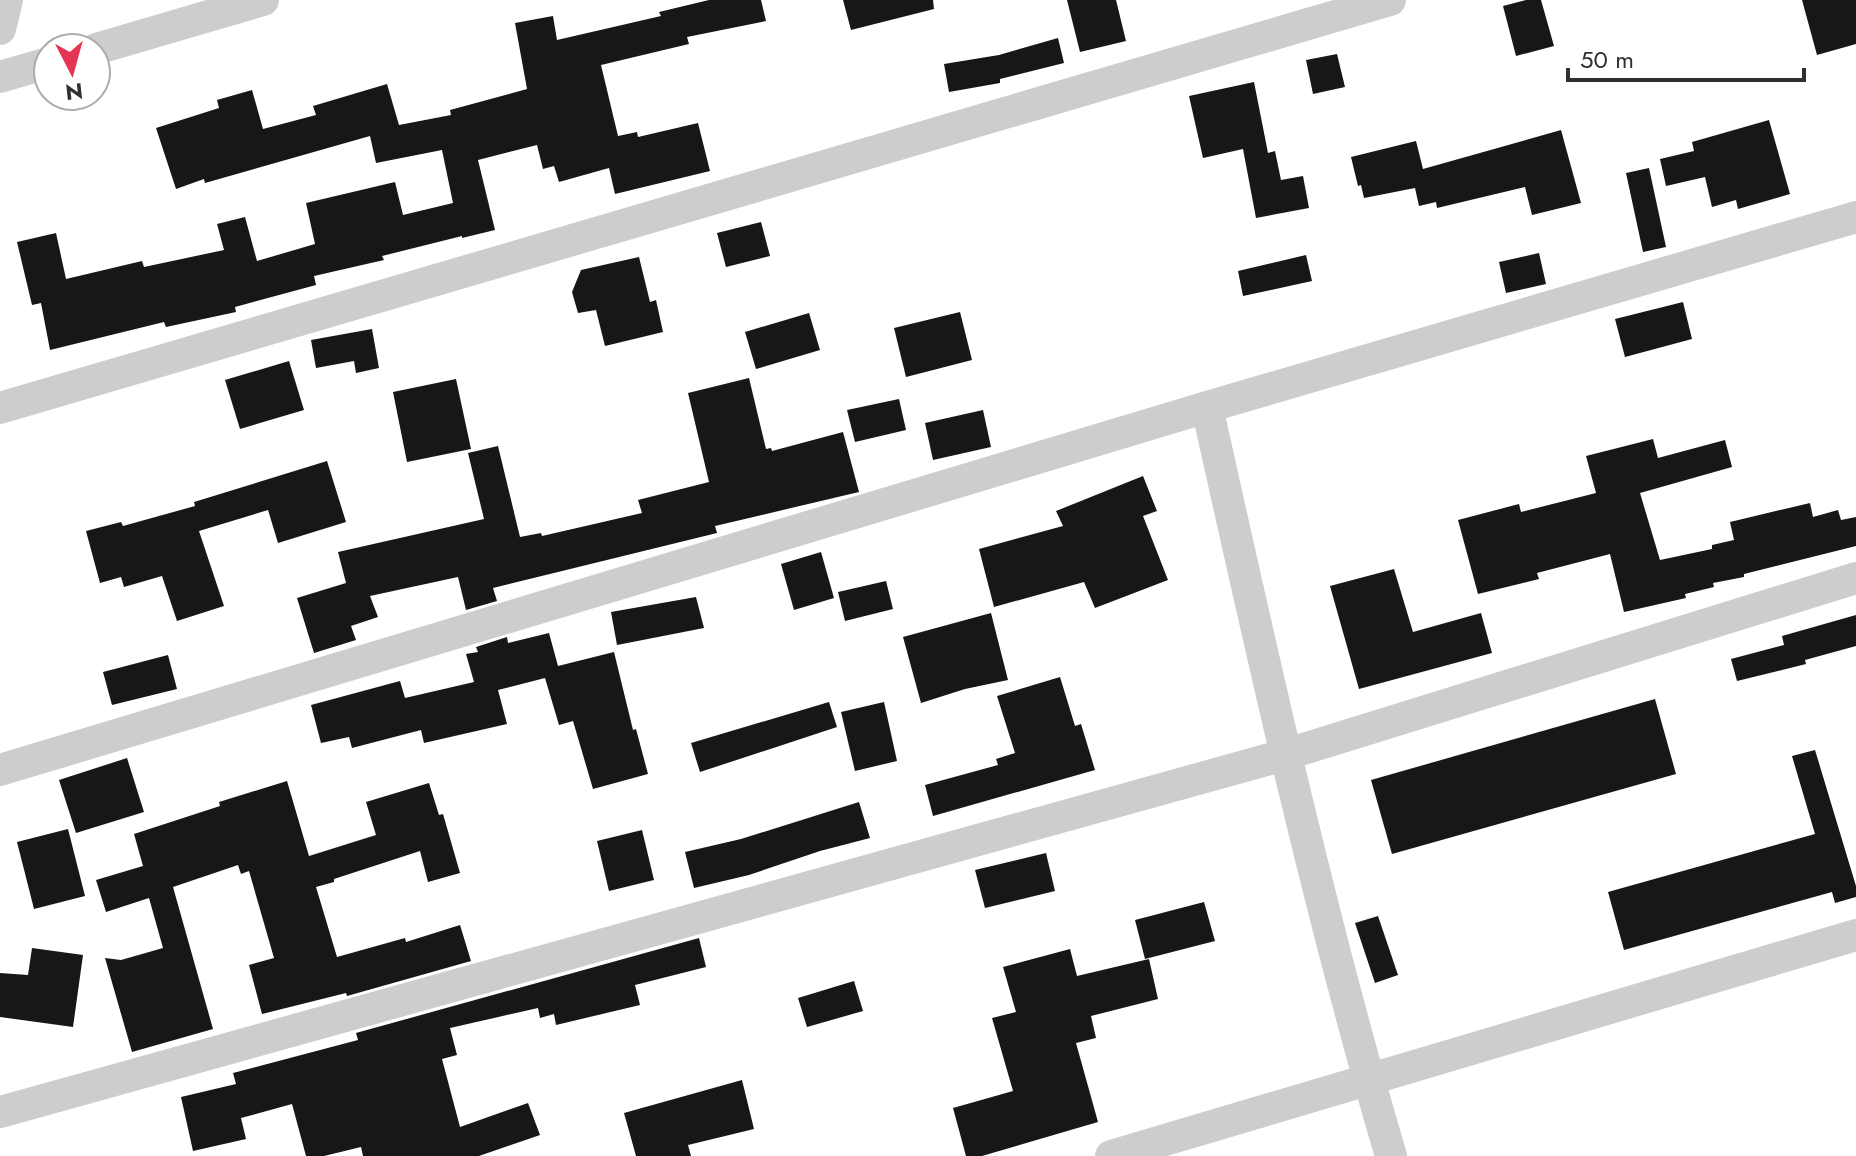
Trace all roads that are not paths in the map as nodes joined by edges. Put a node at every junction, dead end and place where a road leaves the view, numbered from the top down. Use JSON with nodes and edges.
{"nodes":[{"id":1,"x":7,"y":0,"type":"edge"},
{"id":2,"x":263,"y":0,"type":"edge"},
{"id":3,"x":1390,"y":0,"type":"edge"},
{"id":4,"x":0,"y":29,"type":"edge"},
{"id":5,"x":112,"y":44,"type":"edge"},
{"id":6,"x":32,"y":68,"type":"edge"},
{"id":7,"x":0,"y":77,"type":"edge"},
{"id":8,"x":1856,"y":217,"type":"edge"},
{"id":9,"x":1207,"y":407,"type":"junction"},
{"id":10,"x":0,"y":408,"type":"edge"},
{"id":11,"x":1856,"y":578,"type":"edge"},
{"id":12,"x":1284,"y":755,"type":"junction"},
{"id":13,"x":0,"y":770,"type":"edge"},
{"id":14,"x":1856,"y":935,"type":"edge"},
{"id":15,"x":1368,"y":1080,"type":"junction"},
{"id":16,"x":0,"y":1112,"type":"edge"},
{"id":17,"x":1111,"y":1156,"type":"edge"},
{"id":18,"x":1391,"y":1156,"type":"edge"}],
"edges":[{"from":1,"to":4,"type":"street"},
{"from":2,"to":5,"type":"street"},
{"from":3,"to":10,"type":"street"},
{"from":6,"to":7,"type":"street"},
{"from":8,"to":9,"type":"street"},
{"from":9,"to":12,"type":"street"},
{"from":9,"to":13,"type":"street"},
{"from":11,"to":12,"type":"street"},
{"from":12,"to":15,"type":"street"},
{"from":12,"to":16,"type":"street"},
{"from":14,"to":15,"type":"street"},
{"from":15,"to":17,"type":"street"},
{"from":15,"to":18,"type":"street"}]}
